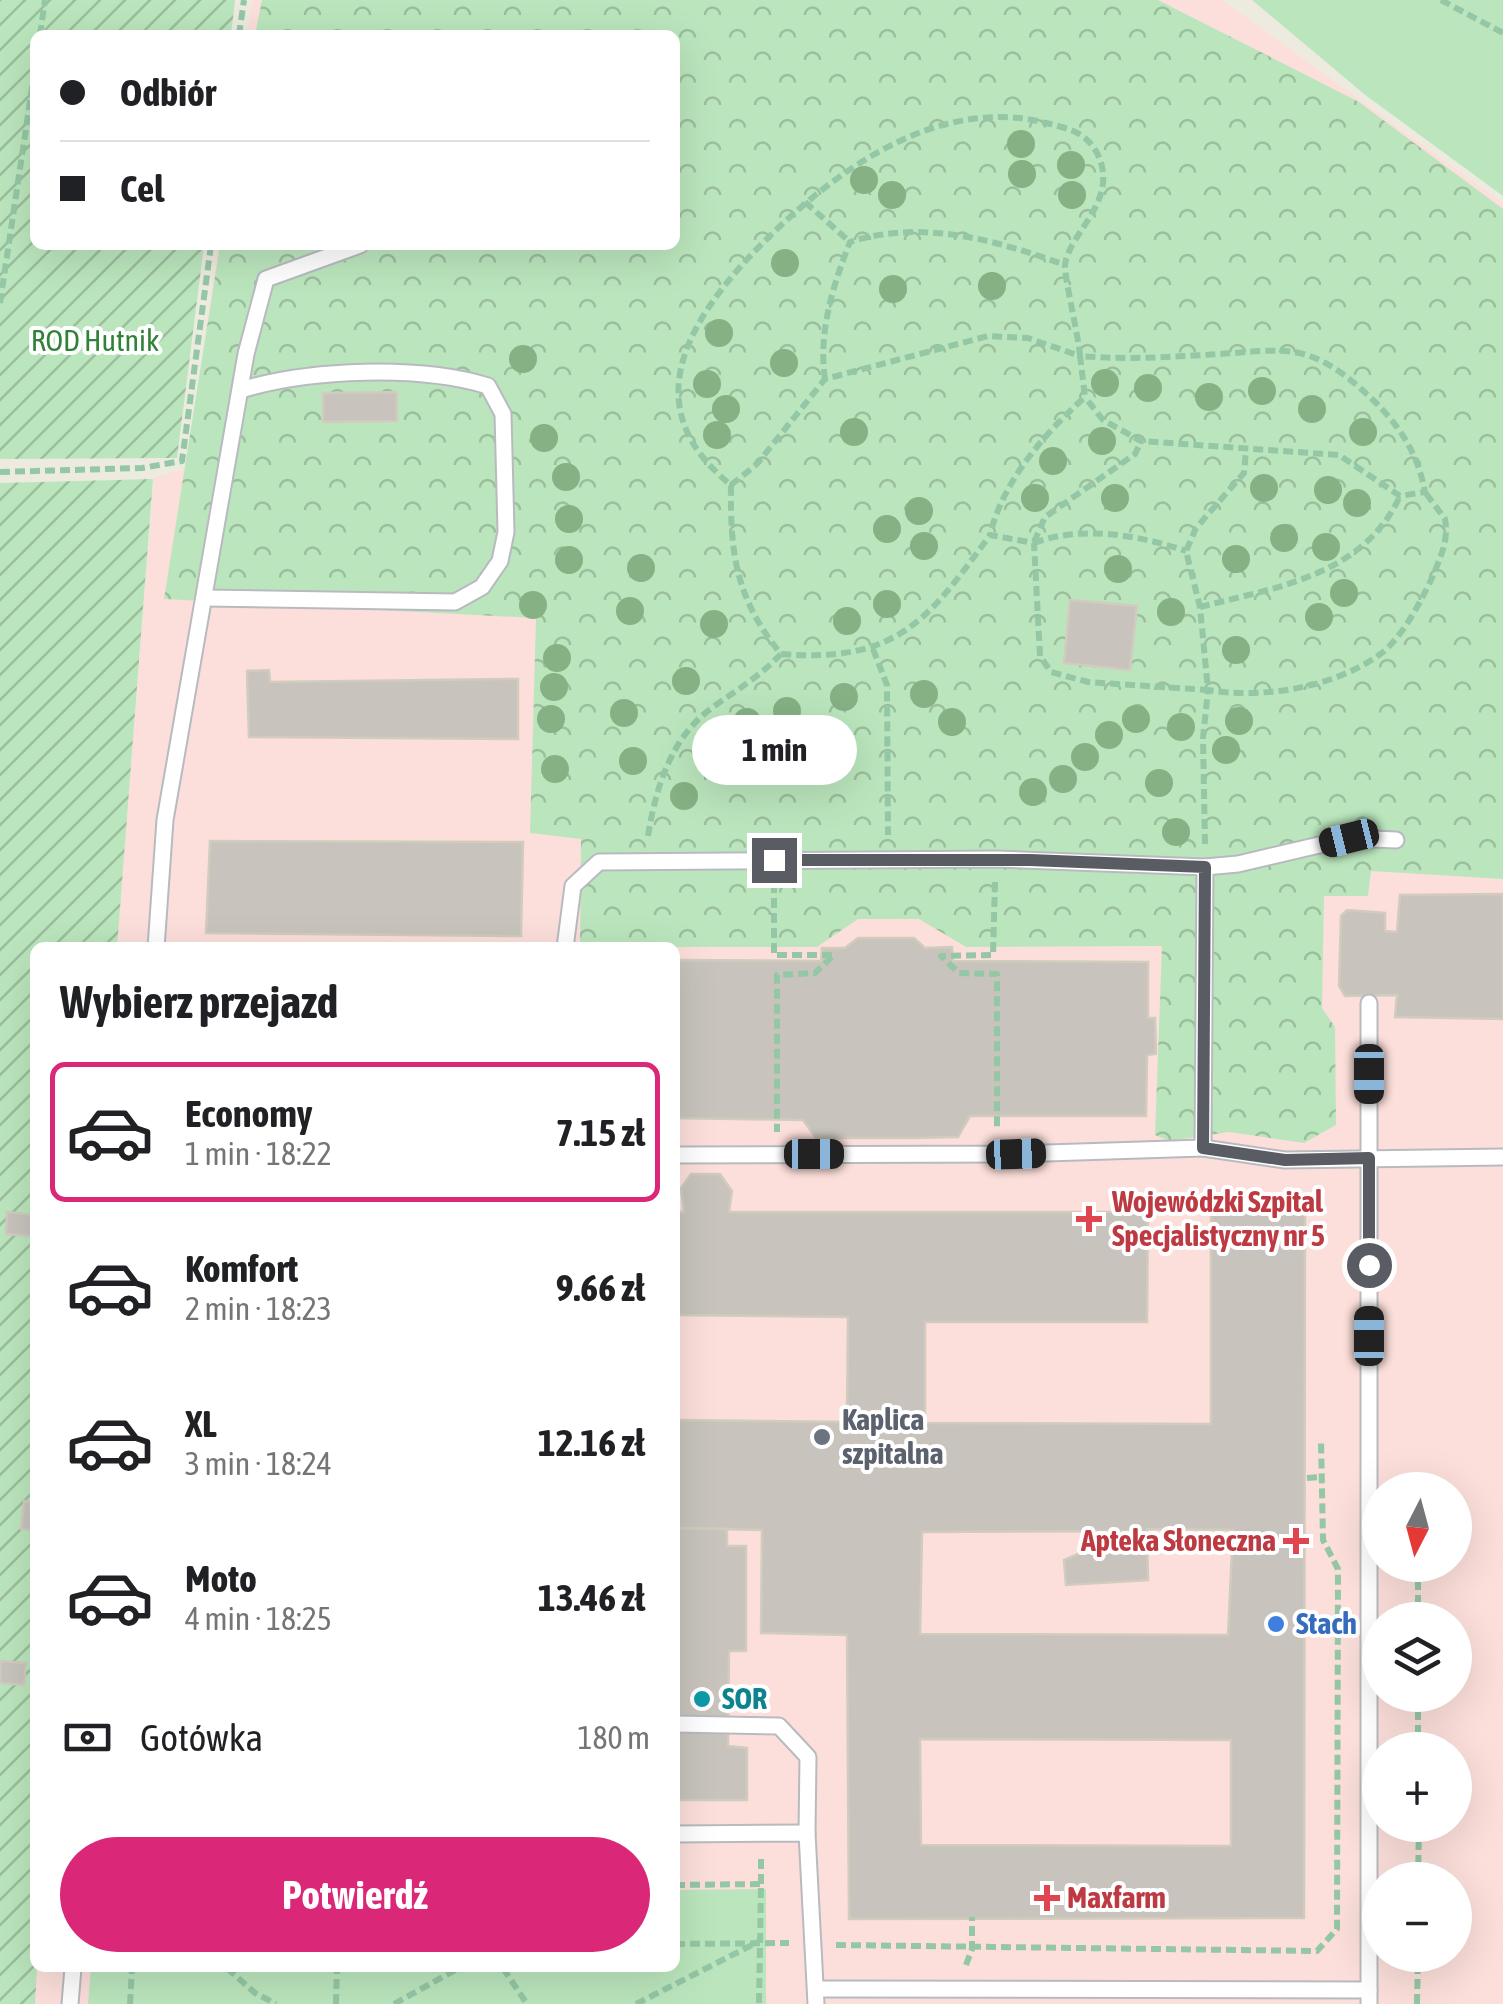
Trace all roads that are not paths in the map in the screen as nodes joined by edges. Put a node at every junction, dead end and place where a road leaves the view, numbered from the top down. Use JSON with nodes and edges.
{"nodes":[{"id":1,"x":346,"y":250,"type":"edge"},
{"id":2,"x":242,"y":390,"type":"junction"},
{"id":3,"x":205,"y":598,"type":"junction"},
{"id":4,"x":1396,"y":840,"type":"dead end"},
{"id":5,"x":1205,"y":867,"type":"junction"},
{"id":6,"x":156,"y":942,"type":"edge"},
{"id":7,"x":567,"y":942,"type":"edge"},
{"id":8,"x":1369,"y":1003,"type":"dead end"},
{"id":9,"x":1203,"y":1148,"type":"junction"},
{"id":10,"x":680,"y":1155,"type":"edge"},
{"id":11,"x":1503,"y":1157,"type":"edge"},
{"id":12,"x":1369,"y":1158,"type":"junction"},
{"id":13,"x":680,"y":1724,"type":"edge"},
{"id":14,"x":680,"y":1834,"type":"edge"},
{"id":15,"x":807,"y":1834,"type":"junction"},
{"id":16,"x":73,"y":1972,"type":"edge"},
{"id":17,"x":816,"y":1996,"type":"edge"},
{"id":18,"x":1369,"y":1997,"type":"edge"},
{"id":19,"x":70,"y":2004,"type":"edge"}],
"edges":[{"from":1,"to":2,"type":"lane"},
{"from":2,"to":3,"type":"lane"},
{"from":2,"to":3,"type":"lane"},
{"from":3,"to":6,"type":"lane"},
{"from":4,"to":5,"type":"lane"},
{"from":5,"to":7,"type":"lane"},
{"from":5,"to":9,"type":"lane"},
{"from":8,"to":12,"type":"lane"},
{"from":9,"to":10,"type":"lane"},
{"from":9,"to":12,"type":"lane"},
{"from":11,"to":12,"type":"lane"},
{"from":12,"to":18,"type":"lane"},
{"from":13,"to":15,"type":"lane"},
{"from":14,"to":15,"type":"lane"},
{"from":15,"to":17,"type":"lane"},
{"from":16,"to":19,"type":"lane"},
{"from":17,"to":18,"type":"lane"}]}
